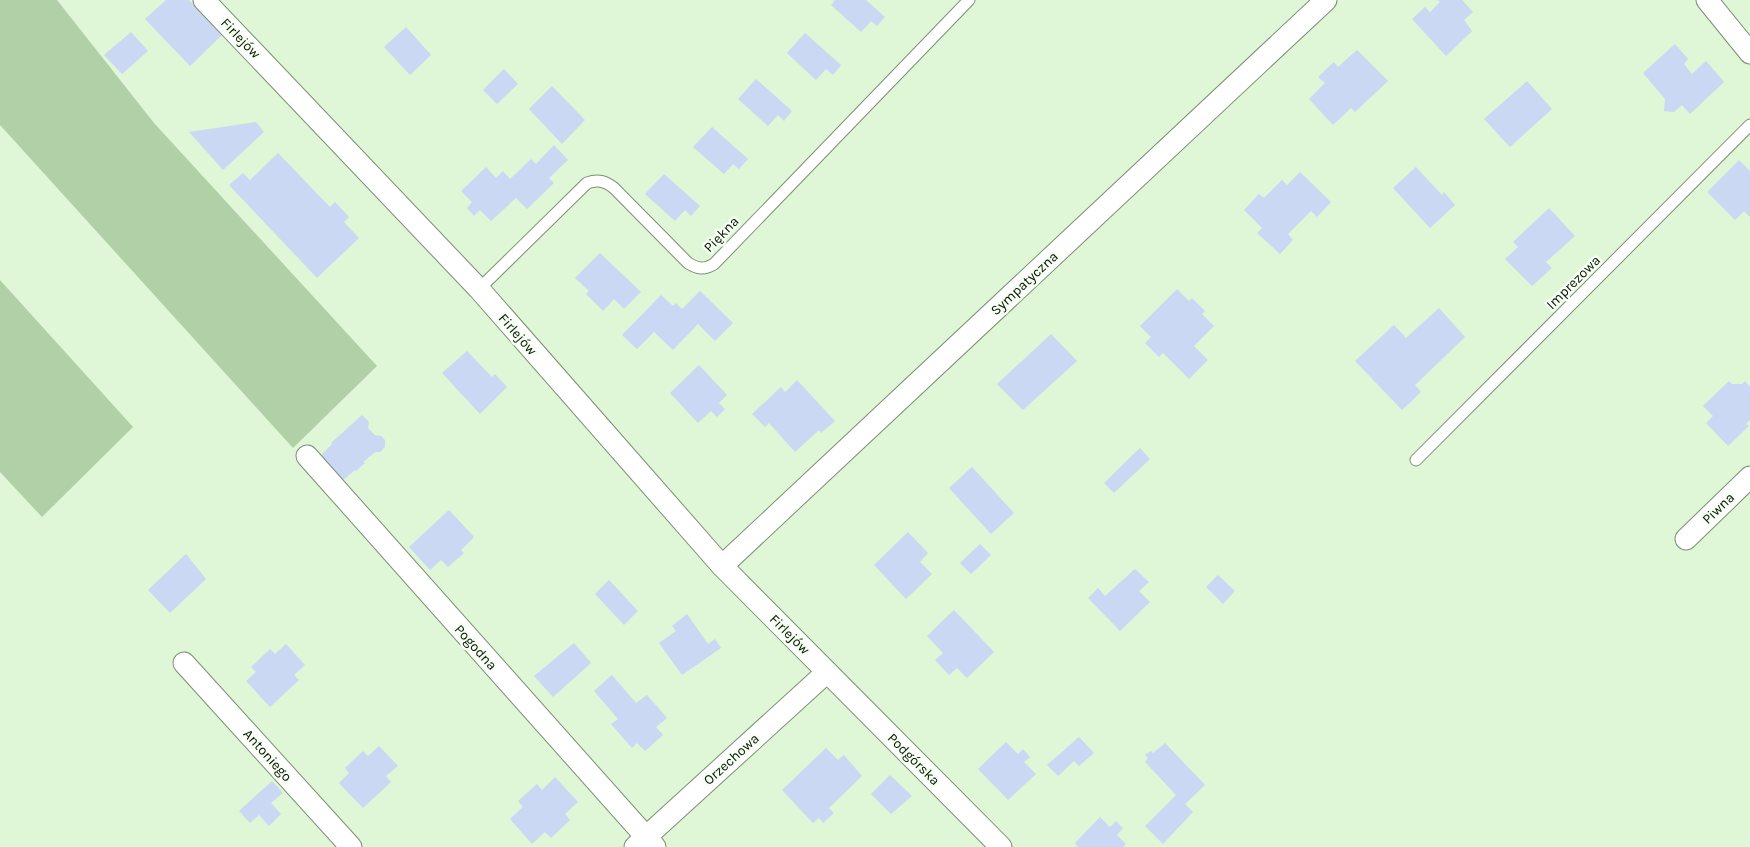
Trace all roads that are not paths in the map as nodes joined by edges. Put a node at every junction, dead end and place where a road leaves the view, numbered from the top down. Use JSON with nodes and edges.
{"nodes":[{"id":1,"x":204,"y":0,"type":"edge"},
{"id":2,"x":969,"y":0,"type":"edge"},
{"id":3,"x":1326,"y":0,"type":"edge"},
{"id":4,"x":1707,"y":0,"type":"edge"},
{"id":5,"x":1750,"y":53,"type":"edge"},
{"id":6,"x":1750,"y":125,"type":"edge"},
{"id":7,"x":478,"y":289,"type":"junction"},
{"id":8,"x":307,"y":456,"type":"dead end"},
{"id":9,"x":1416,"y":460,"type":"dead end"},
{"id":10,"x":1750,"y":477,"type":"edge"},
{"id":11,"x":1686,"y":539,"type":"dead end"},
{"id":12,"x":722,"y":566,"type":"junction"},
{"id":13,"x":184,"y":662,"type":"dead end"},
{"id":14,"x":827,"y":672,"type":"junction"},
{"id":15,"x":645,"y":844,"type":"edge"},
{"id":16,"x":351,"y":847,"type":"edge"},
{"id":17,"x":1001,"y":847,"type":"edge"}],
"edges":[{"from":1,"to":7,"type":"street","name":"Firlejów"},
{"from":2,"to":7,"type":"lane","name":"Piękna"},
{"from":3,"to":12,"type":"street","name":"Sympatyczna"},
{"from":4,"to":5,"type":"street"},
{"from":6,"to":9,"type":"lane","name":"Imprezowa"},
{"from":7,"to":12,"type":"street","name":"Firlejów"},
{"from":8,"to":15,"type":"street","name":"Pogodna"},
{"from":10,"to":11,"type":"street","name":"Piwna"},
{"from":12,"to":14,"type":"street","name":"Firlejów"},
{"from":13,"to":16,"type":"street","name":"Antoniego"},
{"from":14,"to":15,"type":"street","name":"Orzechowa"},
{"from":14,"to":17,"type":"street","name":"Podgórska"}]}
